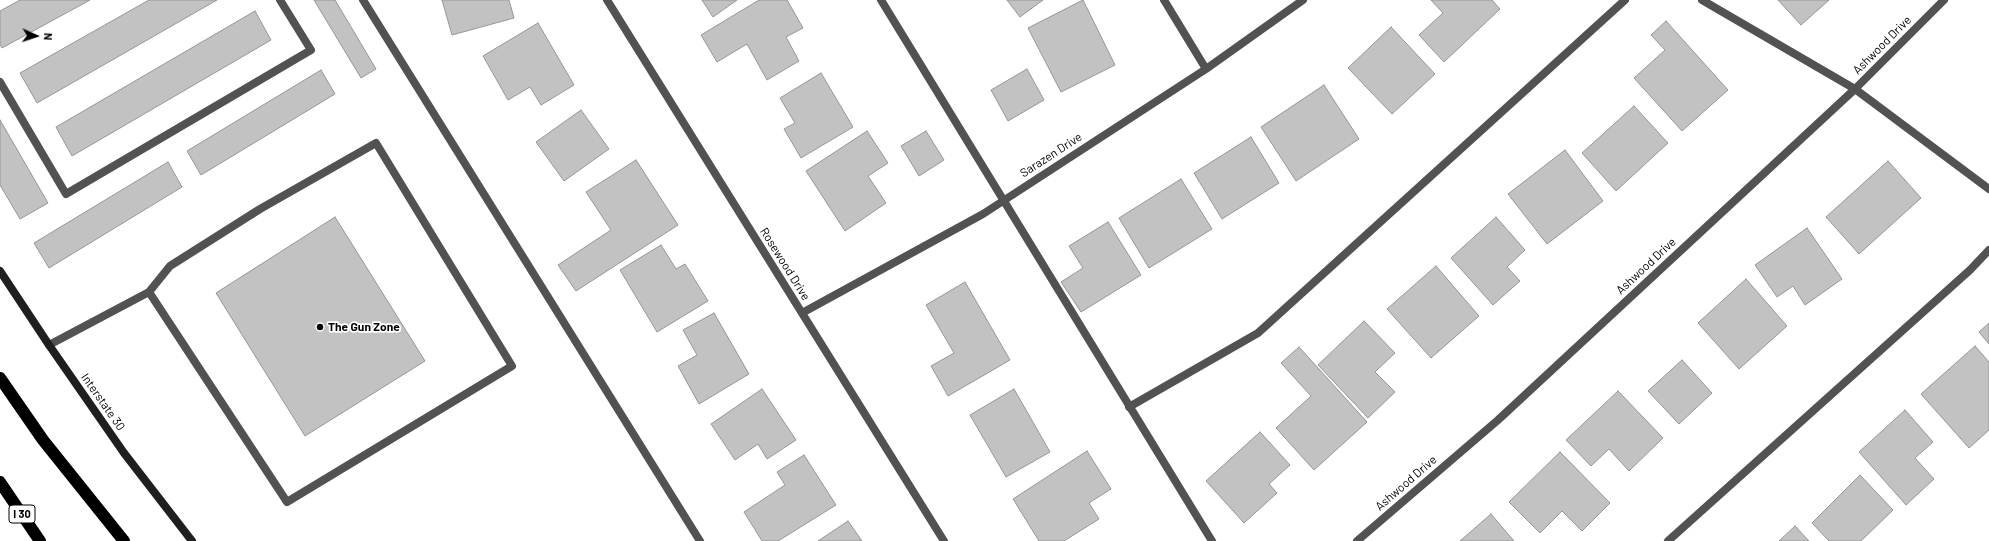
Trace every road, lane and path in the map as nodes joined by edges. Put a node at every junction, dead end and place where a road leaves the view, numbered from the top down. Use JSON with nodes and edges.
{"nodes":[{"id":1,"x":280,"y":0,"type":"edge"},
{"id":2,"x":363,"y":0,"type":"edge"},
{"id":3,"x":607,"y":0,"type":"edge"},
{"id":4,"x":881,"y":0,"type":"edge"},
{"id":5,"x":1164,"y":0,"type":"edge"},
{"id":6,"x":1303,"y":0,"type":"edge"},
{"id":7,"x":1625,"y":0,"type":"edge"},
{"id":8,"x":1702,"y":0,"type":"edge"},
{"id":9,"x":1944,"y":0,"type":"edge"},
{"id":10,"x":1206,"y":69,"type":"junction"},
{"id":11,"x":0,"y":82,"type":"edge"},
{"id":12,"x":1855,"y":89,"type":"junction"},
{"id":13,"x":1989,"y":189,"type":"edge"},
{"id":14,"x":1002,"y":201,"type":"junction"},
{"id":15,"x":1989,"y":250,"type":"edge"},
{"id":16,"x":0,"y":271,"type":"edge"},
{"id":17,"x":149,"y":292,"type":"junction"},
{"id":18,"x":802,"y":313,"type":"junction"},
{"id":19,"x":49,"y":345,"type":"junction"},
{"id":20,"x":0,"y":378,"type":"edge"},
{"id":21,"x":1129,"y":407,"type":"junction"},
{"id":22,"x":0,"y":482,"type":"edge"},
{"id":23,"x":40,"y":541,"type":"edge"},
{"id":24,"x":124,"y":541,"type":"edge"},
{"id":25,"x":192,"y":541,"type":"edge"},
{"id":26,"x":700,"y":541,"type":"edge"},
{"id":27,"x":944,"y":541,"type":"edge"},
{"id":28,"x":1212,"y":541,"type":"edge"},
{"id":29,"x":1357,"y":541,"type":"edge"},
{"id":30,"x":1668,"y":541,"type":"edge"}],
"edges":[{"from":1,"to":11,"type":"street"},
{"from":2,"to":26,"type":"street"},
{"from":3,"to":18,"type":"street","name":"Rosewood Drive"},
{"from":4,"to":14,"type":"street"},
{"from":5,"to":10,"type":"street"},
{"from":6,"to":10,"type":"street","name":"Sarazen Drive"},
{"from":7,"to":21,"type":"street"},
{"from":8,"to":12,"type":"street"},
{"from":9,"to":12,"type":"street","name":"Ashwood Drive"},
{"from":10,"to":14,"type":"street","name":"Sarazen Drive"},
{"from":12,"to":13,"type":"street"},
{"from":12,"to":29,"type":"street","name":"Ashwood Drive"},
{"from":14,"to":18,"type":"street","name":"Sarazen Drive"},
{"from":14,"to":21,"type":"street"},
{"from":15,"to":30,"type":"street"},
{"from":16,"to":19,"type":"main road","name":"Interstate 30"},
{"from":17,"to":17,"type":"street"},
{"from":17,"to":19,"type":"street"},
{"from":18,"to":27,"type":"street","name":"Rosewood Drive"},
{"from":19,"to":25,"type":"main road","name":"Interstate 30"},
{"from":20,"to":24,"type":"highway"},
{"from":21,"to":28,"type":"street"},
{"from":22,"to":23,"type":"highway","number":"I 30"}]}
